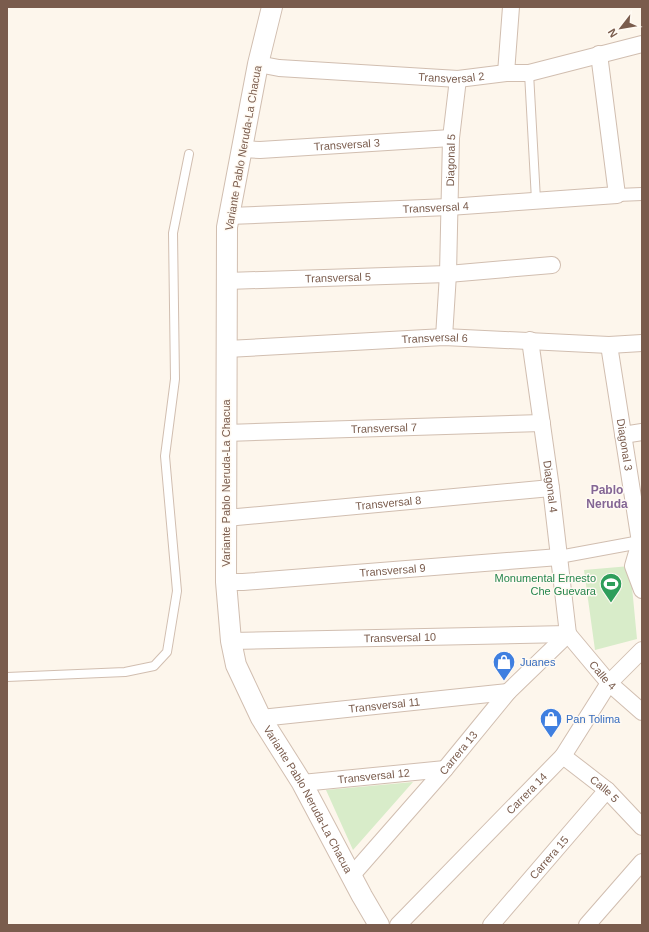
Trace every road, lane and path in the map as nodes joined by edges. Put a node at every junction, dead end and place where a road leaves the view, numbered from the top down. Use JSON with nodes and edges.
{"nodes":[{"id":1,"x":272,"y":7,"type":"edge"},
{"id":2,"x":511,"y":7,"type":"edge"},
{"id":3,"x":642,"y":44,"type":"edge"},
{"id":4,"x":599,"y":54,"type":"junction"},
{"id":5,"x":258,"y":64,"type":"junction"},
{"id":6,"x":506,"y":73,"type":"junction"},
{"id":7,"x":529,"y":73,"type":"junction"},
{"id":8,"x":458,"y":79,"type":"junction"},
{"id":9,"x":451,"y":138,"type":"junction"},
{"id":10,"x":243,"y":149,"type":"junction"},
{"id":11,"x":189,"y":154,"type":"dead end"},
{"id":12,"x":642,"y":194,"type":"edge"},
{"id":13,"x":618,"y":195,"type":"junction"},
{"id":14,"x":536,"y":200,"type":"junction"},
{"id":15,"x":449,"y":207,"type":"junction"},
{"id":16,"x":229,"y":216,"type":"junction"},
{"id":17,"x":552,"y":265,"type":"dead end"},
{"id":18,"x":448,"y":274,"type":"junction"},
{"id":19,"x":227,"y":281,"type":"junction"},
{"id":20,"x":444,"y":337,"type":"junction"},
{"id":21,"x":530,"y":340,"type":"junction"},
{"id":22,"x":642,"y":343,"type":"edge"},
{"id":23,"x":609,"y":345,"type":"junction"},
{"id":24,"x":227,"y":349,"type":"junction"},
{"id":25,"x":542,"y":423,"type":"junction"},
{"id":26,"x":642,"y":432,"type":"edge"},
{"id":27,"x":226,"y":433,"type":"junction"},
{"id":28,"x":623,"y":435,"type":"junction"},
{"id":29,"x":551,"y":488,"type":"junction"},
{"id":30,"x":226,"y":518,"type":"junction"},
{"id":31,"x":641,"y":541,"type":"edge"},
{"id":32,"x":559,"y":557,"type":"junction"},
{"id":33,"x":226,"y":582,"type":"junction"},
{"id":34,"x":642,"y":590,"type":"edge"},
{"id":35,"x":568,"y":634,"type":"junction"},
{"id":36,"x":231,"y":641,"type":"junction"},
{"id":37,"x":642,"y":650,"type":"edge"},
{"id":38,"x":7,"y":677,"type":"edge"},
{"id":39,"x":609,"y":683,"type":"junction"},
{"id":40,"x":508,"y":692,"type":"junction"},
{"id":41,"x":642,"y":712,"type":"edge"},
{"id":42,"x":261,"y":718,"type":"junction"},
{"id":43,"x":563,"y":756,"type":"junction"},
{"id":44,"x":445,"y":769,"type":"junction"},
{"id":45,"x":302,"y":783,"type":"junction"},
{"id":46,"x":608,"y":790,"type":"junction"},
{"id":47,"x":642,"y":827,"type":"edge"},
{"id":48,"x":642,"y":862,"type":"edge"},
{"id":49,"x":352,"y":875,"type":"junction"},
{"id":50,"x":379,"y":925,"type":"edge"},
{"id":51,"x":398,"y":925,"type":"edge"},
{"id":52,"x":491,"y":925,"type":"edge"},
{"id":53,"x":587,"y":925,"type":"edge"}],
"edges":[{"from":1,"to":5,"type":"street","name":"Variante Pablo Neruda-La Chacua"},
{"from":2,"to":6,"type":"street"},
{"from":3,"to":4,"type":"street","name":"Transversal 2"},
{"from":4,"to":7,"type":"street","name":"Transversal 2"},
{"from":4,"to":13,"type":"street"},
{"from":5,"to":8,"type":"street","name":"Transversal 2"},
{"from":5,"to":10,"type":"street","name":"Variante Pablo Neruda-La Chacua"},
{"from":6,"to":7,"type":"street","name":"Transversal 2"},
{"from":6,"to":8,"type":"street","name":"Transversal 2"},
{"from":7,"to":14,"type":"lane"},
{"from":8,"to":9,"type":"street","name":"Diagonal 5"},
{"from":9,"to":10,"type":"street","name":"Transversal 3"},
{"from":9,"to":15,"type":"street","name":"Diagonal 5"},
{"from":10,"to":16,"type":"street","name":"Variante Pablo Neruda-La Chacua"},
{"from":11,"to":38,"type":"lane"},
{"from":12,"to":13,"type":"street","name":"Transversal 4"},
{"from":13,"to":14,"type":"street","name":"Transversal 4"},
{"from":14,"to":15,"type":"street","name":"Transversal 4"},
{"from":15,"to":16,"type":"street","name":"Transversal 4"},
{"from":15,"to":18,"type":"street","name":"Diagonal 5"},
{"from":16,"to":19,"type":"street","name":"Variante Pablo Neruda-La Chacua"},
{"from":17,"to":18,"type":"street","name":"Transversal 5"},
{"from":18,"to":19,"type":"street","name":"Transversal 5"},
{"from":18,"to":20,"type":"street","name":"Diagonal 5"},
{"from":19,"to":24,"type":"street","name":"Variante Pablo Neruda-La Chacua"},
{"from":20,"to":21,"type":"street","name":"Transversal 6"},
{"from":20,"to":24,"type":"street","name":"Transversal 6"},
{"from":21,"to":23,"type":"street","name":"Transversal 6"},
{"from":21,"to":25,"type":"street","name":"Diagonal 4"},
{"from":22,"to":23,"type":"street","name":"Transversal 6"},
{"from":23,"to":28,"type":"street","name":"Diagonal 3"},
{"from":24,"to":27,"type":"street","name":"Variante Pablo Neruda-La Chacua"},
{"from":25,"to":27,"type":"street","name":"Transversal 7"},
{"from":25,"to":29,"type":"street","name":"Diagonal 4"},
{"from":26,"to":28,"type":"street"},
{"from":27,"to":30,"type":"street","name":"Variante Pablo Neruda-La Chacua"},
{"from":28,"to":31,"type":"street","name":"Diagonal 3"},
{"from":29,"to":30,"type":"street","name":"Transversal 8"},
{"from":29,"to":32,"type":"street","name":"Diagonal 4"},
{"from":30,"to":33,"type":"street","name":"Variante Pablo Neruda-La Chacua"},
{"from":31,"to":32,"type":"street"},
{"from":31,"to":34,"type":"street","name":"Diagonal 3"},
{"from":32,"to":33,"type":"street","name":"Transversal 9"},
{"from":32,"to":35,"type":"street","name":"Diagonal 4"},
{"from":33,"to":36,"type":"street","name":"Variante Pablo Neruda-La Chacua"},
{"from":35,"to":36,"type":"street","name":"Transversal 10"},
{"from":35,"to":39,"type":"street","name":"Calle 4"},
{"from":35,"to":40,"type":"street","name":"Carrera 13"},
{"from":36,"to":42,"type":"street","name":"Variante Pablo Neruda-La Chacua"},
{"from":37,"to":39,"type":"street","name":"Carrera 14"},
{"from":39,"to":41,"type":"street","name":"Calle 4"},
{"from":39,"to":43,"type":"street","name":"Carrera 14"},
{"from":40,"to":42,"type":"street","name":"Transversal 11"},
{"from":40,"to":44,"type":"street","name":"Carrera 13"},
{"from":42,"to":45,"type":"street","name":"Variante Pablo Neruda-La Chacua"},
{"from":43,"to":46,"type":"street","name":"Calle 5"},
{"from":43,"to":51,"type":"street","name":"Carrera 14"},
{"from":44,"to":45,"type":"street","name":"Transversal 12"},
{"from":44,"to":49,"type":"street","name":"Carrera 13"},
{"from":45,"to":49,"type":"street","name":"Variante Pablo Neruda-La Chacua"},
{"from":46,"to":47,"type":"street","name":"Calle 5"},
{"from":46,"to":52,"type":"street","name":"Carrera 15"},
{"from":48,"to":53,"type":"street"},
{"from":49,"to":50,"type":"street","name":"Variante Pablo Neruda-La Chacua"}]}
